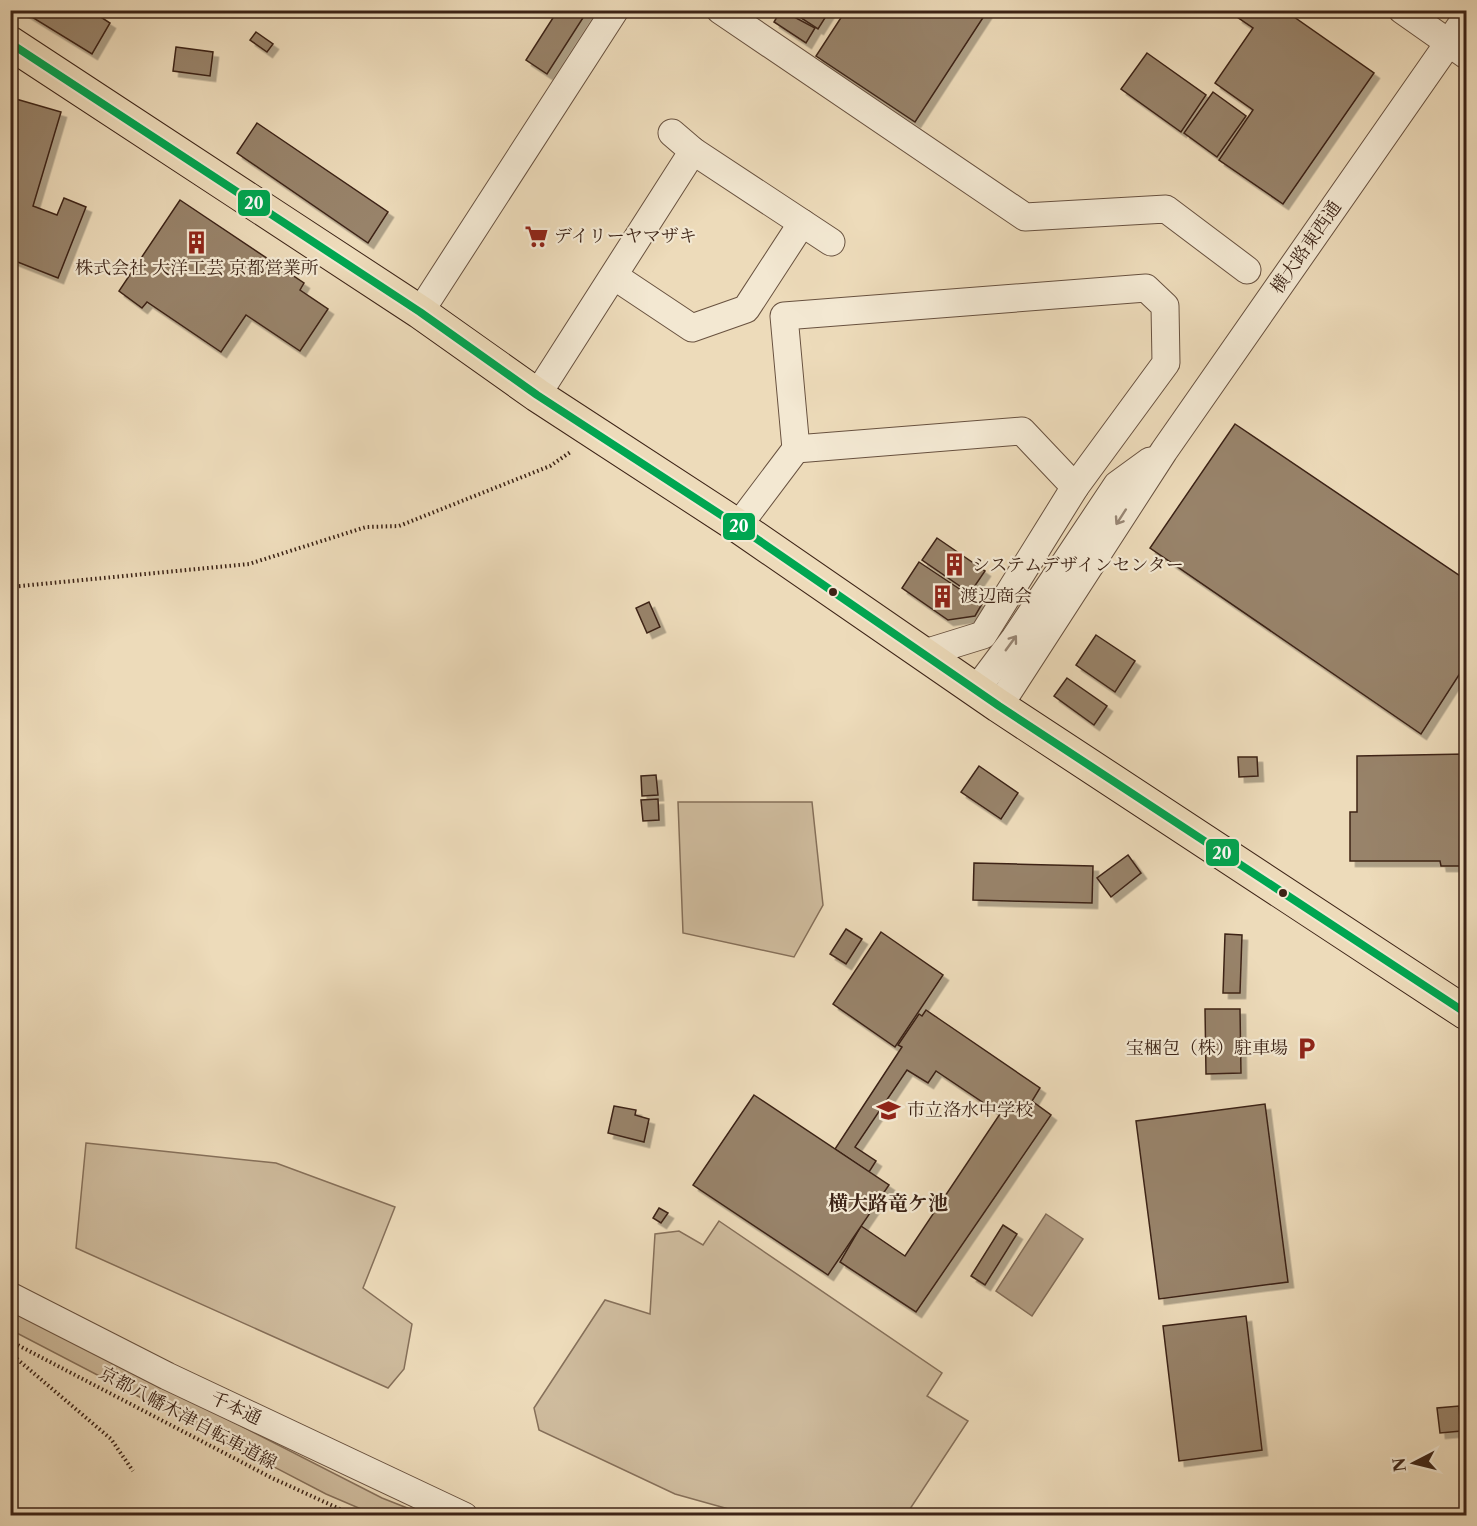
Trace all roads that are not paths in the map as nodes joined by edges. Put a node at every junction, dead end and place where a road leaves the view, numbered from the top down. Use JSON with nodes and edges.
{"nodes":[{"id":1,"x":615,"y":10,"type":"edge"},
{"id":2,"x":720,"y":10,"type":"edge"},
{"id":3,"x":1402,"y":10,"type":"edge"},
{"id":4,"x":1467,"y":18,"type":"edge"},
{"id":5,"x":756,"y":20,"type":"edge"},
{"id":6,"x":10,"y":43,"type":"edge"},
{"id":7,"x":1461,"y":45,"type":"edge"},
{"id":8,"x":672,"y":133,"type":"dead end"},
{"id":9,"x":693,"y":151,"type":"junction"},
{"id":10,"x":802,"y":223,"type":"junction"},
{"id":11,"x":831,"y":242,"type":"dead end"},
{"id":12,"x":1247,"y":270,"type":"dead end"},
{"id":13,"x":614,"y":276,"type":"junction"},
{"id":14,"x":420,"y":312,"type":"junction"},
{"id":15,"x":537,"y":395,"type":"junction"},
{"id":16,"x":796,"y":449,"type":"junction"},
{"id":17,"x":1075,"y":487,"type":"junction"},
{"id":18,"x":738,"y":526,"type":"junction"},
{"id":19,"x":925,"y":653,"type":"junction"},
{"id":20,"x":987,"y":698,"type":"junction"},
{"id":21,"x":1467,"y":1013,"type":"edge"},
{"id":22,"x":10,"y":1296,"type":"edge"},
{"id":23,"x":464,"y":1515,"type":"edge"}],
"edges":[{"from":1,"to":14,"type":"street"},
{"from":2,"to":5,"type":"street"},
{"from":3,"to":7,"type":"street"},
{"from":4,"to":7,"type":"street","name":"横大路東西通"},
{"from":5,"to":12,"type":"street"},
{"from":6,"to":14,"type":"main road"},
{"from":7,"to":20,"type":"street","name":"横大路東西通"},
{"from":8,"to":9,"type":"street"},
{"from":9,"to":10,"type":"street"},
{"from":9,"to":13,"type":"street"},
{"from":10,"to":11,"type":"street"},
{"from":10,"to":13,"type":"street"},
{"from":13,"to":15,"type":"street"},
{"from":14,"to":15,"type":"main road"},
{"from":15,"to":18,"type":"main road"},
{"from":16,"to":17,"type":"street"},
{"from":16,"to":17,"type":"street"},
{"from":16,"to":18,"type":"street"},
{"from":17,"to":19,"type":"street"},
{"from":18,"to":19,"type":"main road"},
{"from":19,"to":20,"type":"main road"},
{"from":20,"to":21,"type":"main road"},
{"from":22,"to":23,"type":"street","name":"千本通"}]}
